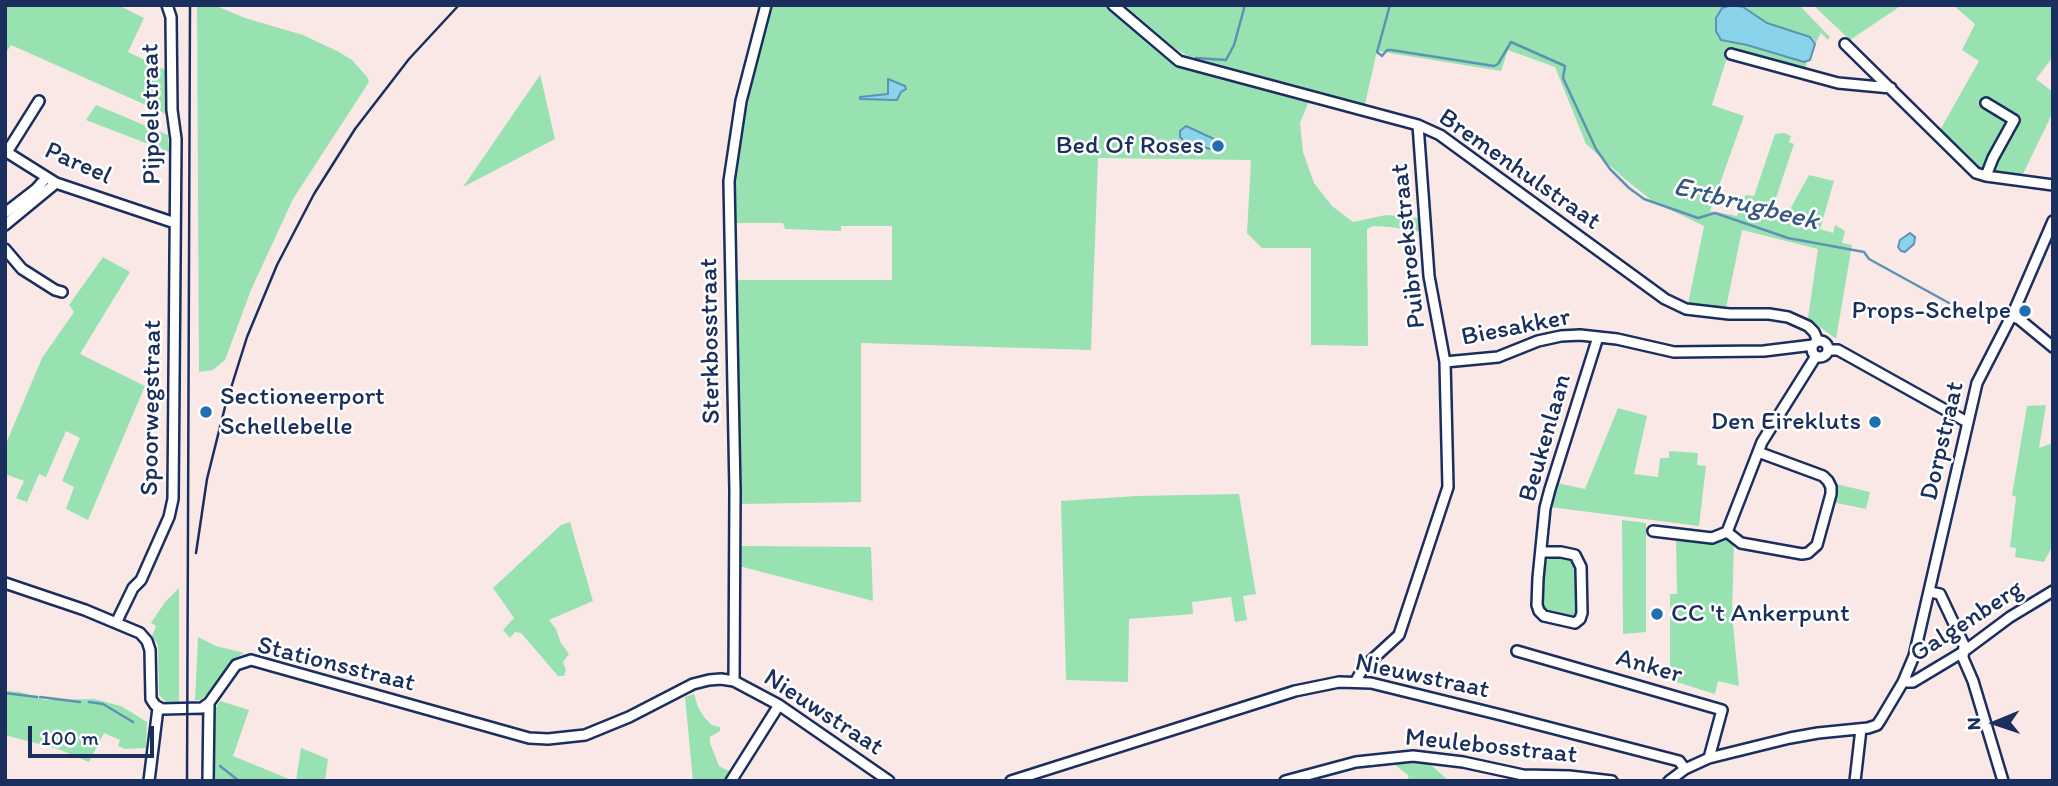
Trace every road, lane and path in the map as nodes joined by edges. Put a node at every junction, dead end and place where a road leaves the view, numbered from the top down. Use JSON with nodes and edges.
{"nodes":[{"id":1,"x":167,"y":5,"type":"edge"},
{"id":2,"x":766,"y":5,"type":"edge"},
{"id":3,"x":1112,"y":5,"type":"edge"},
{"id":4,"x":1845,"y":44,"type":"dead end"},
{"id":5,"x":1731,"y":54,"type":"dead end"},
{"id":6,"x":1891,"y":88,"type":"junction"},
{"id":7,"x":39,"y":101,"type":"dead end"},
{"id":8,"x":1986,"y":103,"type":"dead end"},
{"id":9,"x":1418,"y":125,"type":"junction"},
{"id":10,"x":6,"y":151,"type":"edge"},
{"id":11,"x":1986,"y":176,"type":"junction"},
{"id":12,"x":46,"y":178,"type":"junction"},
{"id":13,"x":56,"y":183,"type":"junction"},
{"id":14,"x":2053,"y":185,"type":"edge"},
{"id":15,"x":5,"y":213,"type":"edge"},
{"id":16,"x":2053,"y":221,"type":"edge"},
{"id":17,"x":175,"y":223,"type":"junction"},
{"id":18,"x":5,"y":225,"type":"edge"},
{"id":19,"x":5,"y":250,"type":"edge"},
{"id":20,"x":62,"y":292,"type":"dead end"},
{"id":21,"x":2012,"y":316,"type":"junction"},
{"id":22,"x":1598,"y":337,"type":"junction"},
{"id":23,"x":1815,"y":343,"type":"junction"},
{"id":24,"x":2053,"y":347,"type":"edge"},
{"id":25,"x":1828,"y":350,"type":"junction"},
{"id":26,"x":1816,"y":356,"type":"junction"},
{"id":27,"x":1445,"y":362,"type":"junction"},
{"id":28,"x":1967,"y":422,"type":"junction"},
{"id":29,"x":1758,"y":452,"type":"junction"},
{"id":30,"x":1653,"y":531,"type":"dead end"},
{"id":31,"x":1727,"y":533,"type":"junction"},
{"id":32,"x":1541,"y":552,"type":"junction"},
{"id":33,"x":5,"y":583,"type":"edge"},
{"id":34,"x":1930,"y":592,"type":"junction"},
{"id":35,"x":2053,"y":592,"type":"edge"},
{"id":36,"x":116,"y":623,"type":"junction"},
{"id":37,"x":1517,"y":651,"type":"dead end"},
{"id":38,"x":1964,"y":652,"type":"junction"},
{"id":39,"x":734,"y":681,"type":"junction"},
{"id":40,"x":1356,"y":681,"type":"junction"},
{"id":41,"x":1903,"y":682,"type":"junction"},
{"id":42,"x":209,"y":703,"type":"junction"},
{"id":43,"x":779,"y":705,"type":"junction"},
{"id":44,"x":158,"y":708,"type":"junction"},
{"id":45,"x":1861,"y":729,"type":"junction"},
{"id":46,"x":1709,"y":758,"type":"junction"},
{"id":47,"x":1685,"y":769,"type":"junction"},
{"id":48,"x":1028,"y":779,"type":"edge"},
{"id":49,"x":149,"y":781,"type":"edge"},
{"id":50,"x":208,"y":781,"type":"edge"},
{"id":51,"x":731,"y":781,"type":"edge"},
{"id":52,"x":889,"y":781,"type":"edge"},
{"id":53,"x":1011,"y":781,"type":"edge"},
{"id":54,"x":1285,"y":781,"type":"edge"},
{"id":55,"x":1612,"y":781,"type":"edge"},
{"id":56,"x":1669,"y":781,"type":"edge"},
{"id":57,"x":1855,"y":781,"type":"edge"},
{"id":58,"x":2003,"y":781,"type":"edge"}],
"edges":[{"from":1,"to":17,"type":"street","name":"Pijpoelstraat"},
{"from":2,"to":39,"type":"street","name":"Sterkbosstraat"},
{"from":3,"to":9,"type":"street","name":"Bremenhulstraat"},
{"from":4,"to":6,"type":"street"},
{"from":5,"to":6,"type":"street"},
{"from":6,"to":11,"type":"street"},
{"from":7,"to":10,"type":"street","name":"Pareel"},
{"from":8,"to":11,"type":"street"},
{"from":9,"to":23,"type":"street","name":"Bremenhulstraat"},
{"from":9,"to":27,"type":"street","name":"Puibroekstraat"},
{"from":10,"to":12,"type":"street","name":"Pareel"},
{"from":11,"to":14,"type":"street"},
{"from":12,"to":13,"type":"street","name":"Pareel"},
{"from":12,"to":15,"type":"street"},
{"from":13,"to":17,"type":"street","name":"Pareel"},
{"from":13,"to":18,"type":"street"},
{"from":16,"to":21,"type":"street","name":"Dorpstraat"},
{"from":17,"to":36,"type":"street","name":"Spoorwegstraat"},
{"from":19,"to":20,"type":"street"},
{"from":21,"to":24,"type":"street"},
{"from":21,"to":28,"type":"street","name":"Dorpstraat"},
{"from":22,"to":23,"type":"street","name":"Biesakker"},
{"from":22,"to":27,"type":"street","name":"Biesakker"},
{"from":22,"to":32,"type":"street","name":"Beukenlaan"},
{"from":23,"to":25,"type":"street"},
{"from":23,"to":26,"type":"street"},
{"from":25,"to":26,"type":"street"},
{"from":25,"to":28,"type":"street"},
{"from":26,"to":29,"type":"street"},
{"from":27,"to":40,"type":"street","name":"Biesakker"},
{"from":28,"to":34,"type":"street","name":"Dorpstraat"},
{"from":29,"to":31,"type":"street"},
{"from":29,"to":31,"type":"street"},
{"from":30,"to":31,"type":"street"},
{"from":32,"to":32,"type":"street","name":"Beukenlaan"},
{"from":33,"to":36,"type":"street"},
{"from":34,"to":38,"type":"street"},
{"from":34,"to":41,"type":"street","name":"Dorpstraat"},
{"from":35,"to":38,"type":"street","name":"Galgenberg"},
{"from":36,"to":44,"type":"street"},
{"from":37,"to":46,"type":"street","name":"Anker"},
{"from":38,"to":41,"type":"street","name":"Galgenberg"},
{"from":38,"to":58,"type":"street"},
{"from":39,"to":42,"type":"street","name":"Stationsstraat"},
{"from":39,"to":43,"type":"street","name":"Nieuwstraat"},
{"from":40,"to":47,"type":"street","name":"Nieuwstraat"},
{"from":40,"to":48,"type":"street","name":"Nieuwstraat"},
{"from":41,"to":45,"type":"street"},
{"from":42,"to":44,"type":"street"},
{"from":42,"to":50,"type":"street"},
{"from":43,"to":51,"type":"street"},
{"from":43,"to":52,"type":"street","name":"Nieuwstraat"},
{"from":44,"to":49,"type":"street"},
{"from":45,"to":46,"type":"street"},
{"from":45,"to":57,"type":"street"},
{"from":46,"to":47,"type":"street"},
{"from":47,"to":56,"type":"street"},
{"from":48,"to":53,"type":"street","name":"Nieuwstraat"},
{"from":54,"to":55,"type":"street","name":"Meulebosstraat"}]}
